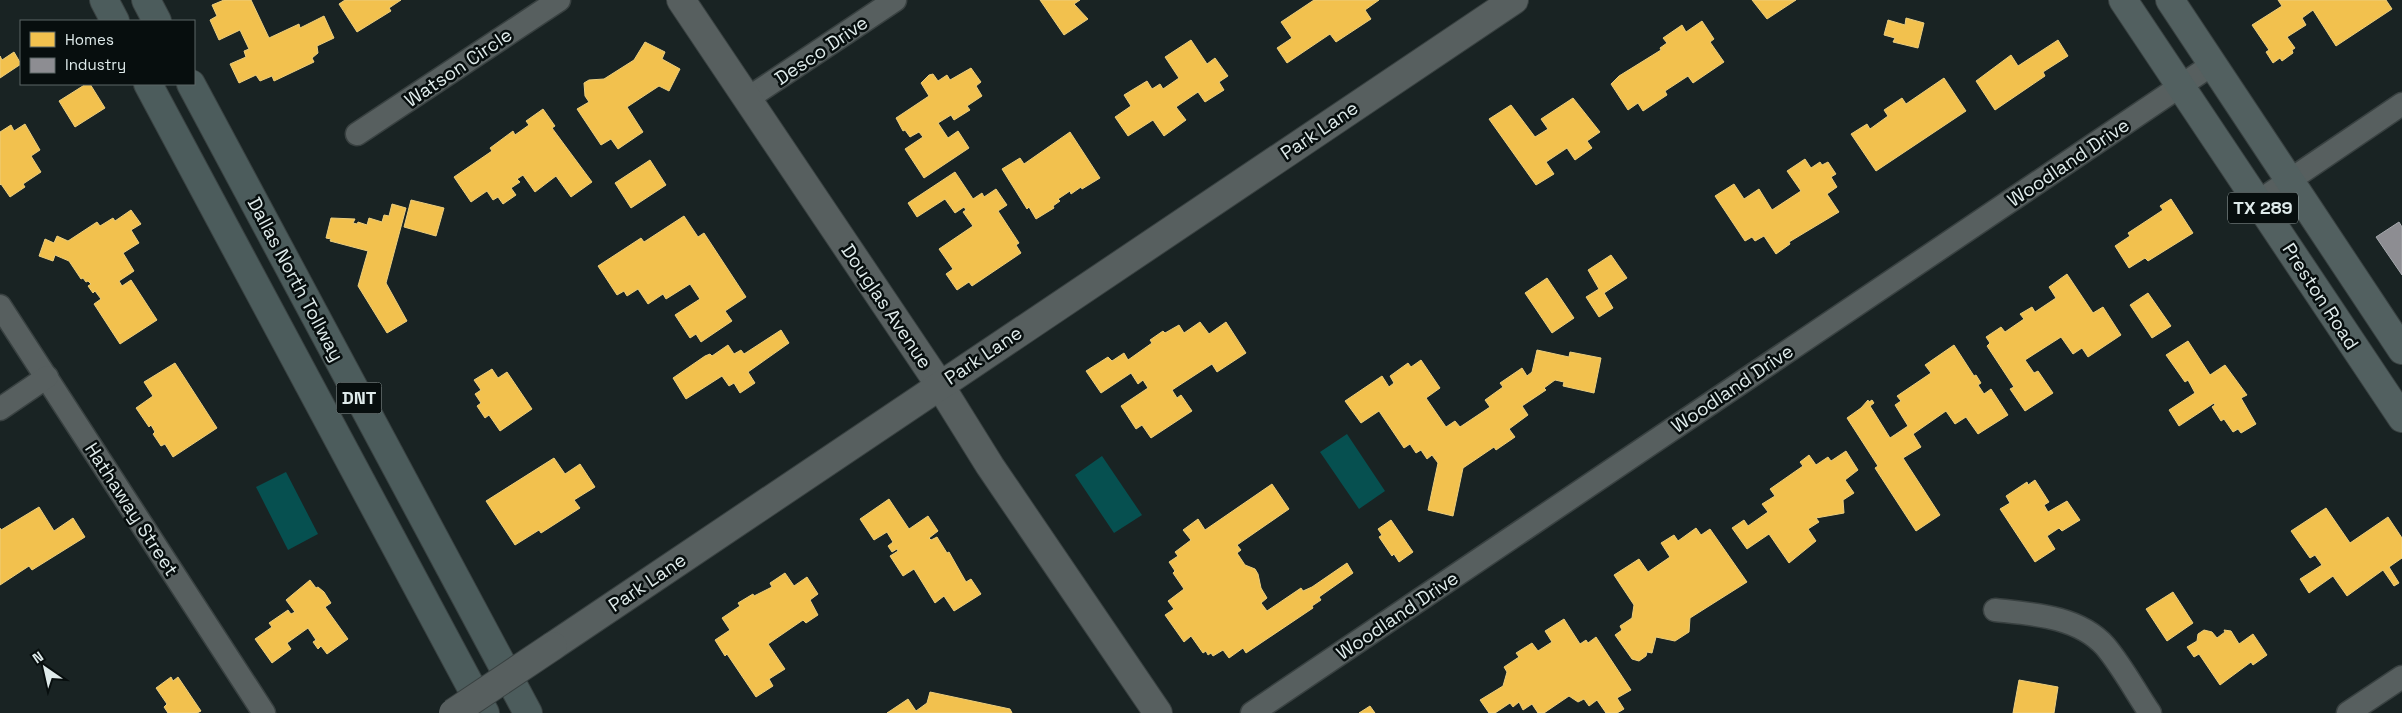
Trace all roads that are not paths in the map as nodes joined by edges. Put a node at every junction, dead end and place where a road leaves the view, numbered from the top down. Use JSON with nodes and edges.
{"nodes":[{"id":1,"x":104,"y":0,"type":"edge"},
{"id":2,"x":146,"y":0,"type":"edge"},
{"id":3,"x":559,"y":0,"type":"edge"},
{"id":4,"x":681,"y":0,"type":"edge"},
{"id":5,"x":895,"y":0,"type":"edge"},
{"id":6,"x":1514,"y":0,"type":"edge"},
{"id":7,"x":2122,"y":0,"type":"edge"},
{"id":8,"x":2170,"y":0,"type":"edge"},
{"id":9,"x":114,"y":20,"type":"edge"},
{"id":10,"x":156,"y":20,"type":"edge"},
{"id":11,"x":2213,"y":64,"type":"junction"},
{"id":12,"x":149,"y":85,"type":"edge"},
{"id":13,"x":192,"y":85,"type":"edge"},
{"id":14,"x":2180,"y":86,"type":"junction"},
{"id":15,"x":747,"y":99,"type":"junction"},
{"id":16,"x":2402,"y":104,"type":"edge"},
{"id":17,"x":357,"y":134,"type":"dead end"},
{"id":18,"x":2289,"y":180,"type":"junction"},
{"id":19,"x":2259,"y":201,"type":"junction"},
{"id":20,"x":0,"y":306,"type":"edge"},
{"id":21,"x":2402,"y":350,"type":"edge"},
{"id":22,"x":47,"y":377,"type":"junction"},
{"id":23,"x":939,"y":384,"type":"junction"},
{"id":24,"x":0,"y":409,"type":"edge"},
{"id":25,"x":2402,"y":418,"type":"edge"},
{"id":26,"x":1995,"y":610,"type":"dead end"},
{"id":27,"x":2402,"y":677,"type":"edge"},
{"id":28,"x":264,"y":713,"type":"edge"},
{"id":29,"x":453,"y":713,"type":"edge"},
{"id":30,"x":485,"y":713,"type":"edge"},
{"id":31,"x":528,"y":713,"type":"edge"},
{"id":32,"x":1158,"y":713,"type":"edge"},
{"id":33,"x":1252,"y":713,"type":"edge"},
{"id":34,"x":2150,"y":713,"type":"edge"},
{"id":35,"x":2348,"y":713,"type":"edge"}],
"edges":[{"from":1,"to":9,"type":"highway"},
{"from":2,"to":10,"type":"highway"},
{"from":3,"to":17,"type":"street","name":"Watson Circle"},
{"from":4,"to":15,"type":"street","name":"Douglas Avenue"},
{"from":5,"to":15,"type":"street","name":"Desco Drive"},
{"from":6,"to":23,"type":"street","name":"Park Lane"},
{"from":7,"to":14,"type":"main road","name":"Preston Road","number":"TX 289"},
{"from":8,"to":11,"type":"main road","name":"Preston Road","number":"TX 289"},
{"from":11,"to":14,"type":"street","name":"Woodland Drive"},
{"from":11,"to":18,"type":"main road","name":"Preston Road","number":"TX 289"},
{"from":12,"to":30,"type":"highway","name":"Dallas North Tollway","number":"DNT"},
{"from":13,"to":31,"type":"highway","name":"Dallas North Tollway","number":"DNT"},
{"from":14,"to":19,"type":"main road","name":"Preston Road","number":"TX 289"},
{"from":14,"to":33,"type":"street","name":"Woodland Drive"},
{"from":15,"to":23,"type":"street","name":"Douglas Avenue"},
{"from":16,"to":18,"type":"street"},
{"from":18,"to":19,"type":"street"},
{"from":18,"to":21,"type":"main road","name":"Preston Road","number":"TX 289"},
{"from":19,"to":25,"type":"main road","name":"Preston Road","number":"TX 289"},
{"from":20,"to":22,"type":"street","name":"Hathaway Street"},
{"from":22,"to":24,"type":"street"},
{"from":22,"to":28,"type":"street","name":"Hathaway Street"},
{"from":23,"to":29,"type":"street","name":"Park Lane","bridge":true},
{"from":23,"to":32,"type":"street","name":"Douglas Avenue"},
{"from":26,"to":34,"type":"street"},
{"from":27,"to":35,"type":"street"}]}
